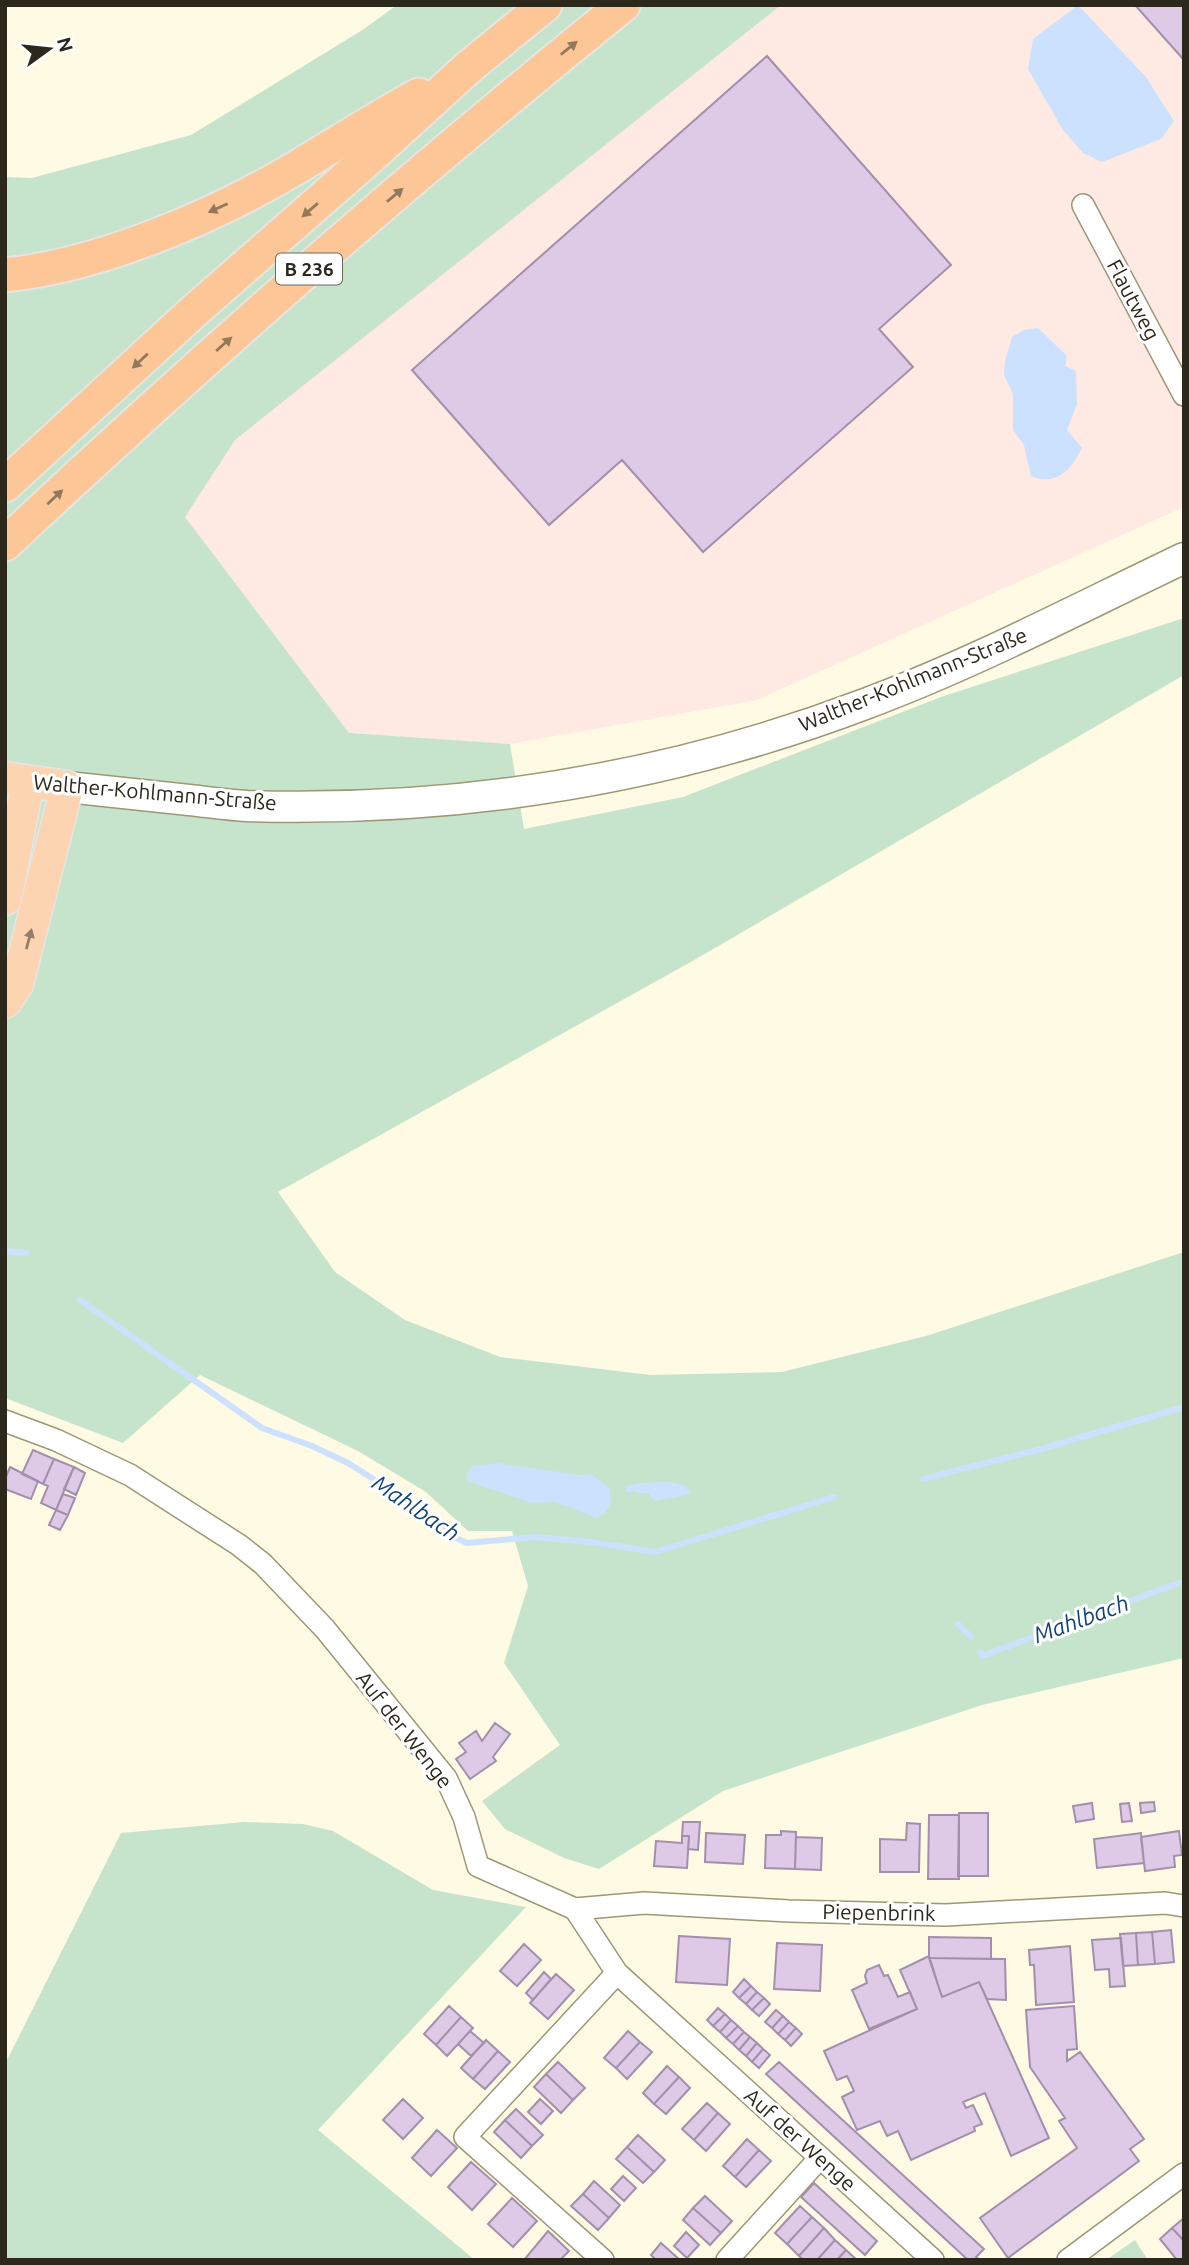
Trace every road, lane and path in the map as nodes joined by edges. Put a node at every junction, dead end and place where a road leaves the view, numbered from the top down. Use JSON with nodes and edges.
{"nodes":[{"id":1,"x":545,"y":5,"type":"edge"},
{"id":2,"x":623,"y":5,"type":"edge"},
{"id":3,"x":470,"y":66,"type":"junction"},
{"id":4,"x":1083,"y":205,"type":"dead end"},
{"id":5,"x":5,"y":275,"type":"edge"},
{"id":6,"x":1184,"y":394,"type":"edge"},
{"id":7,"x":5,"y":485,"type":"edge"},
{"id":8,"x":1184,"y":539,"type":"edge"},
{"id":9,"x":5,"y":544,"type":"edge"},
{"id":10,"x":1178,"y":565,"type":"edge"},
{"id":11,"x":17,"y":780,"type":"edge"},
{"id":12,"x":67,"y":787,"type":"junction"},
{"id":13,"x":6,"y":879,"type":"edge"},
{"id":14,"x":5,"y":1002,"type":"edge"},
{"id":15,"x":5,"y":1421,"type":"edge"},
{"id":16,"x":1184,"y":1906,"type":"edge"},
{"id":17,"x":575,"y":1909,"type":"junction"},
{"id":18,"x":617,"y":1973,"type":"junction"},
{"id":19,"x":820,"y":2159,"type":"junction"},
{"id":20,"x":1184,"y":2174,"type":"edge"},
{"id":21,"x":603,"y":2260,"type":"edge"},
{"id":22,"x":727,"y":2260,"type":"edge"},
{"id":23,"x":933,"y":2260,"type":"edge"},
{"id":24,"x":1068,"y":2260,"type":"edge"}],
"edges":[{"from":1,"to":3,"type":"highway","number":"B 236"},
{"from":9,"to":2,"type":"highway","number":"B 236","one_way":true},
{"from":3,"to":5,"type":"highway","one_way":true},
{"from":3,"to":7,"type":"highway","number":"B 236","one_way":true},
{"from":4,"to":6,"type":"street","name":"Flautweg"},
{"from":8,"to":10,"type":"street"},
{"from":10,"to":12,"type":"main road","name":"Walther-Kohlmann-Straße"},
{"from":11,"to":12,"type":"main road","name":"Walther-Kohlmann-Straße"},
{"from":11,"to":13,"type":"main road"},
{"from":14,"to":12,"type":"main road","one_way":true},
{"from":15,"to":17,"type":"street","name":"Auf der Wenge"},
{"from":16,"to":17,"type":"street","name":"Piepenbrink"},
{"from":17,"to":18,"type":"street","name":"Auf der Wenge"},
{"from":18,"to":19,"type":"street","name":"Auf der Wenge"},
{"from":18,"to":21,"type":"street"},
{"from":19,"to":22,"type":"street"},
{"from":19,"to":23,"type":"street","name":"Auf der Wenge"},
{"from":20,"to":24,"type":"street"}]}
